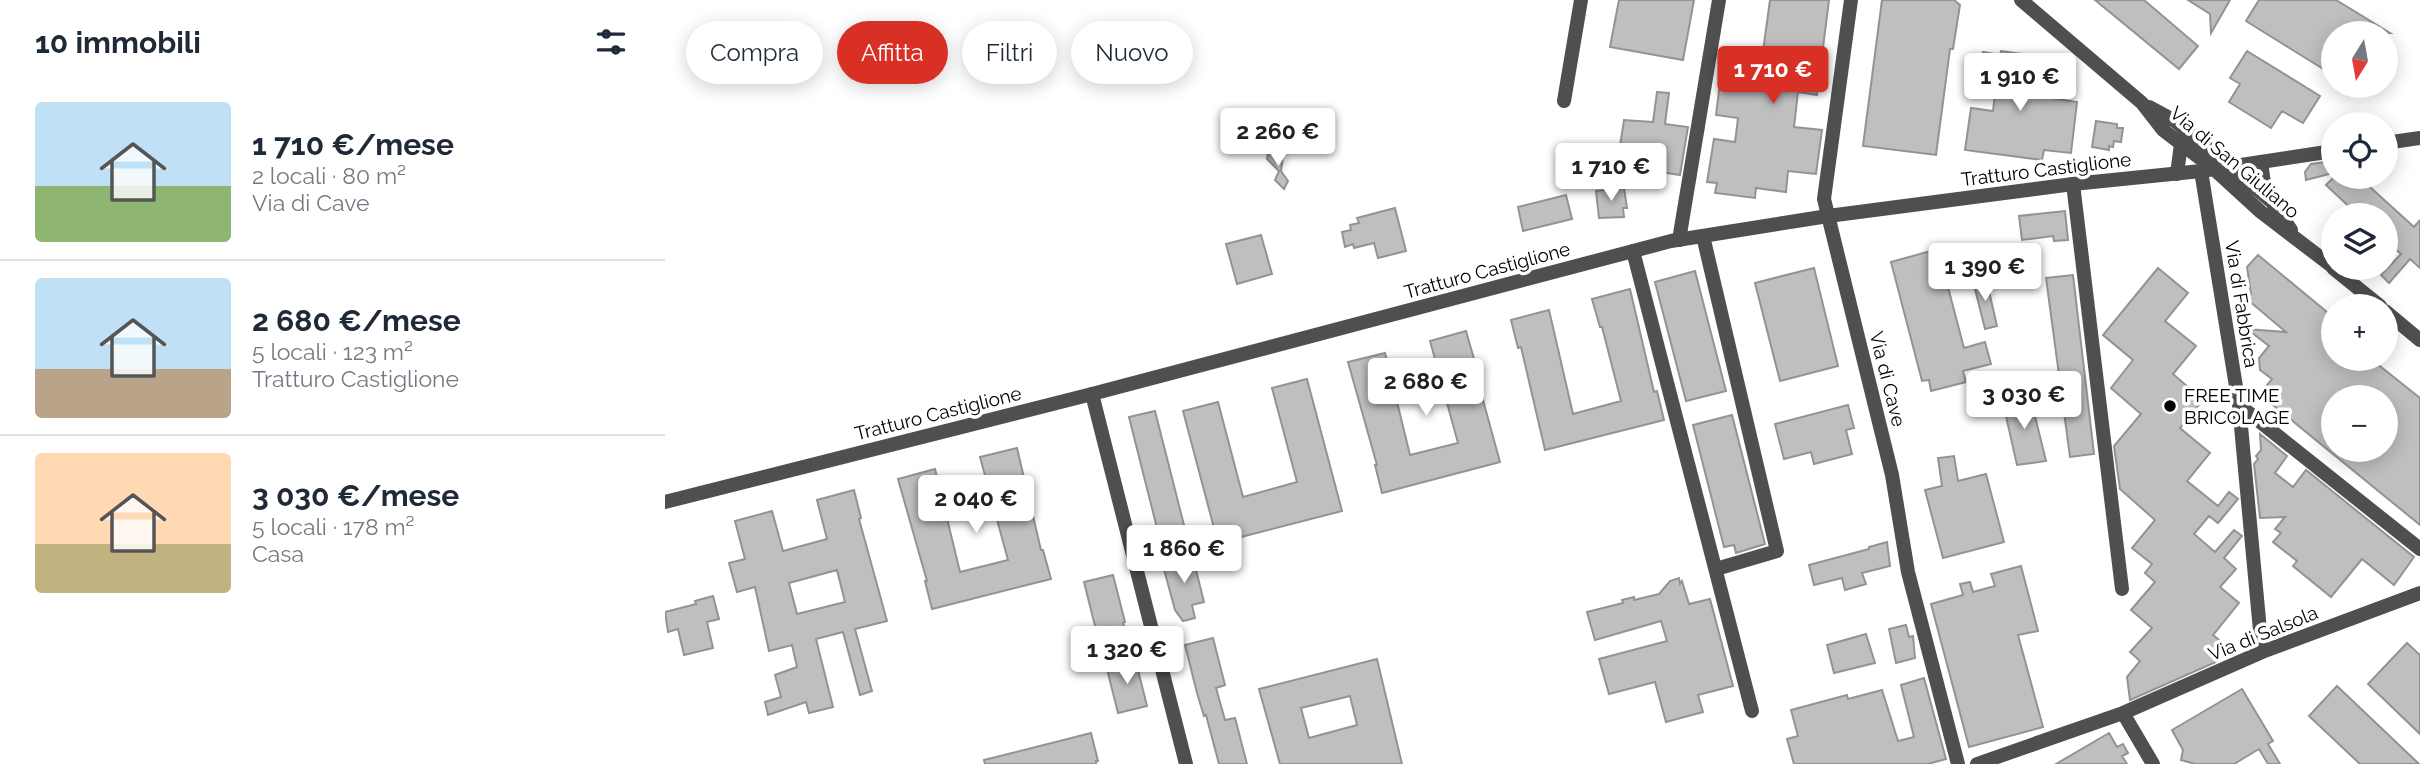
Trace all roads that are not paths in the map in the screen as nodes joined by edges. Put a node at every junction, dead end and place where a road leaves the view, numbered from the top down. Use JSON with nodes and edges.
{"nodes":[{"id":1,"x":1581,"y":0,"type":"edge"},
{"id":2,"x":1719,"y":0,"type":"edge"},
{"id":3,"x":1851,"y":0,"type":"edge"},
{"id":4,"x":2021,"y":0,"type":"edge"},
{"id":5,"x":1564,"y":101,"type":"dead end"},
{"id":6,"x":2142,"y":103,"type":"junction"},
{"id":7,"x":2420,"y":138,"type":"edge"},
{"id":8,"x":2398,"y":142,"type":"edge"},
{"id":9,"x":2181,"y":144,"type":"junction"},
{"id":10,"x":2321,"y":153,"type":"edge"},
{"id":11,"x":2261,"y":162,"type":"junction"},
{"id":12,"x":2231,"y":166,"type":"junction"},
{"id":13,"x":2208,"y":170,"type":"junction"},
{"id":14,"x":2177,"y":173,"type":"junction"},
{"id":15,"x":2073,"y":184,"type":"junction"},
{"id":16,"x":2266,"y":197,"type":"junction"},
{"id":17,"x":1828,"y":216,"type":"junction"},
{"id":18,"x":1703,"y":236,"type":"junction"},
{"id":19,"x":2297,"y":238,"type":"junction"},
{"id":20,"x":1679,"y":240,"type":"junction"},
{"id":21,"x":1633,"y":251,"type":"junction"},
{"id":22,"x":2321,"y":258,"type":"edge"},
{"id":23,"x":2348,"y":280,"type":"edge"},
{"id":24,"x":2365,"y":294,"type":"edge"},
{"id":25,"x":2398,"y":322,"type":"edge"},
{"id":26,"x":2420,"y":340,"type":"edge"},
{"id":27,"x":1092,"y":394,"type":"junction"},
{"id":28,"x":2239,"y":405,"type":"junction"},
{"id":29,"x":665,"y":502,"type":"edge"},
{"id":30,"x":2420,"y":549,"type":"edge"},
{"id":31,"x":1716,"y":569,"type":"junction"},
{"id":32,"x":2122,"y":589,"type":"dead end"},
{"id":33,"x":2420,"y":593,"type":"edge"},
{"id":34,"x":2262,"y":652,"type":"junction"},
{"id":35,"x":1752,"y":711,"type":"dead end"},
{"id":36,"x":2123,"y":713,"type":"junction"},
{"id":37,"x":1186,"y":764,"type":"edge"},
{"id":38,"x":1958,"y":764,"type":"edge"},
{"id":39,"x":1977,"y":764,"type":"edge"},
{"id":40,"x":2153,"y":764,"type":"edge"}],
"edges":[{"from":1,"to":5,"type":"street"},
{"from":2,"to":20,"type":"street"},
{"from":3,"to":17,"type":"street","name":"Via di Cave"},
{"from":4,"to":6,"type":"street","name":"Via di San Giuliano"},
{"from":6,"to":9,"type":"street","name":"Via di San Giuliano"},
{"from":6,"to":12,"type":"street"},
{"from":7,"to":8,"type":"street"},
{"from":9,"to":13,"type":"street","name":"Via di San Giuliano"},
{"from":9,"to":14,"type":"street"},
{"from":10,"to":11,"type":"street","name":"Tratturo Castiglione"},
{"from":11,"to":12,"type":"street","name":"Tratturo Castiglione"},
{"from":11,"to":16,"type":"street"},
{"from":12,"to":13,"type":"street","name":"Tratturo Castiglione"},
{"from":12,"to":16,"type":"street"},
{"from":13,"to":14,"type":"street","name":"Tratturo Castiglione"},
{"from":13,"to":19,"type":"street","name":"Via di San Giuliano"},
{"from":13,"to":28,"type":"street","name":"Via di Fabbrica"},
{"from":14,"to":15,"type":"street","name":"Tratturo Castiglione"},
{"from":15,"to":17,"type":"street","name":"Tratturo Castiglione"},
{"from":15,"to":32,"type":"street"},
{"from":16,"to":19,"type":"street"},
{"from":17,"to":18,"type":"street","name":"Tratturo Castiglione"},
{"from":17,"to":38,"type":"street","name":"Via di Cave"},
{"from":18,"to":20,"type":"street","name":"Tratturo Castiglione"},
{"from":18,"to":31,"type":"street"},
{"from":19,"to":22,"type":"street","name":"Via di San Giuliano"},
{"from":20,"to":21,"type":"street","name":"Tratturo Castiglione"},
{"from":21,"to":27,"type":"street","name":"Tratturo Castiglione"},
{"from":21,"to":31,"type":"street"},
{"from":23,"to":24,"type":"street","name":"Via di San Giuliano"},
{"from":25,"to":26,"type":"street"},
{"from":27,"to":29,"type":"street","name":"Tratturo Castiglione"},
{"from":27,"to":37,"type":"street"},
{"from":28,"to":30,"type":"street"},
{"from":28,"to":34,"type":"street","name":"Via di Fabbrica"},
{"from":31,"to":35,"type":"street"},
{"from":33,"to":34,"type":"street","name":"Via di Salsola"},
{"from":34,"to":36,"type":"street","name":"Via di Salsola"},
{"from":36,"to":39,"type":"street","name":"Via di Salsola"},
{"from":36,"to":40,"type":"street"}]}
